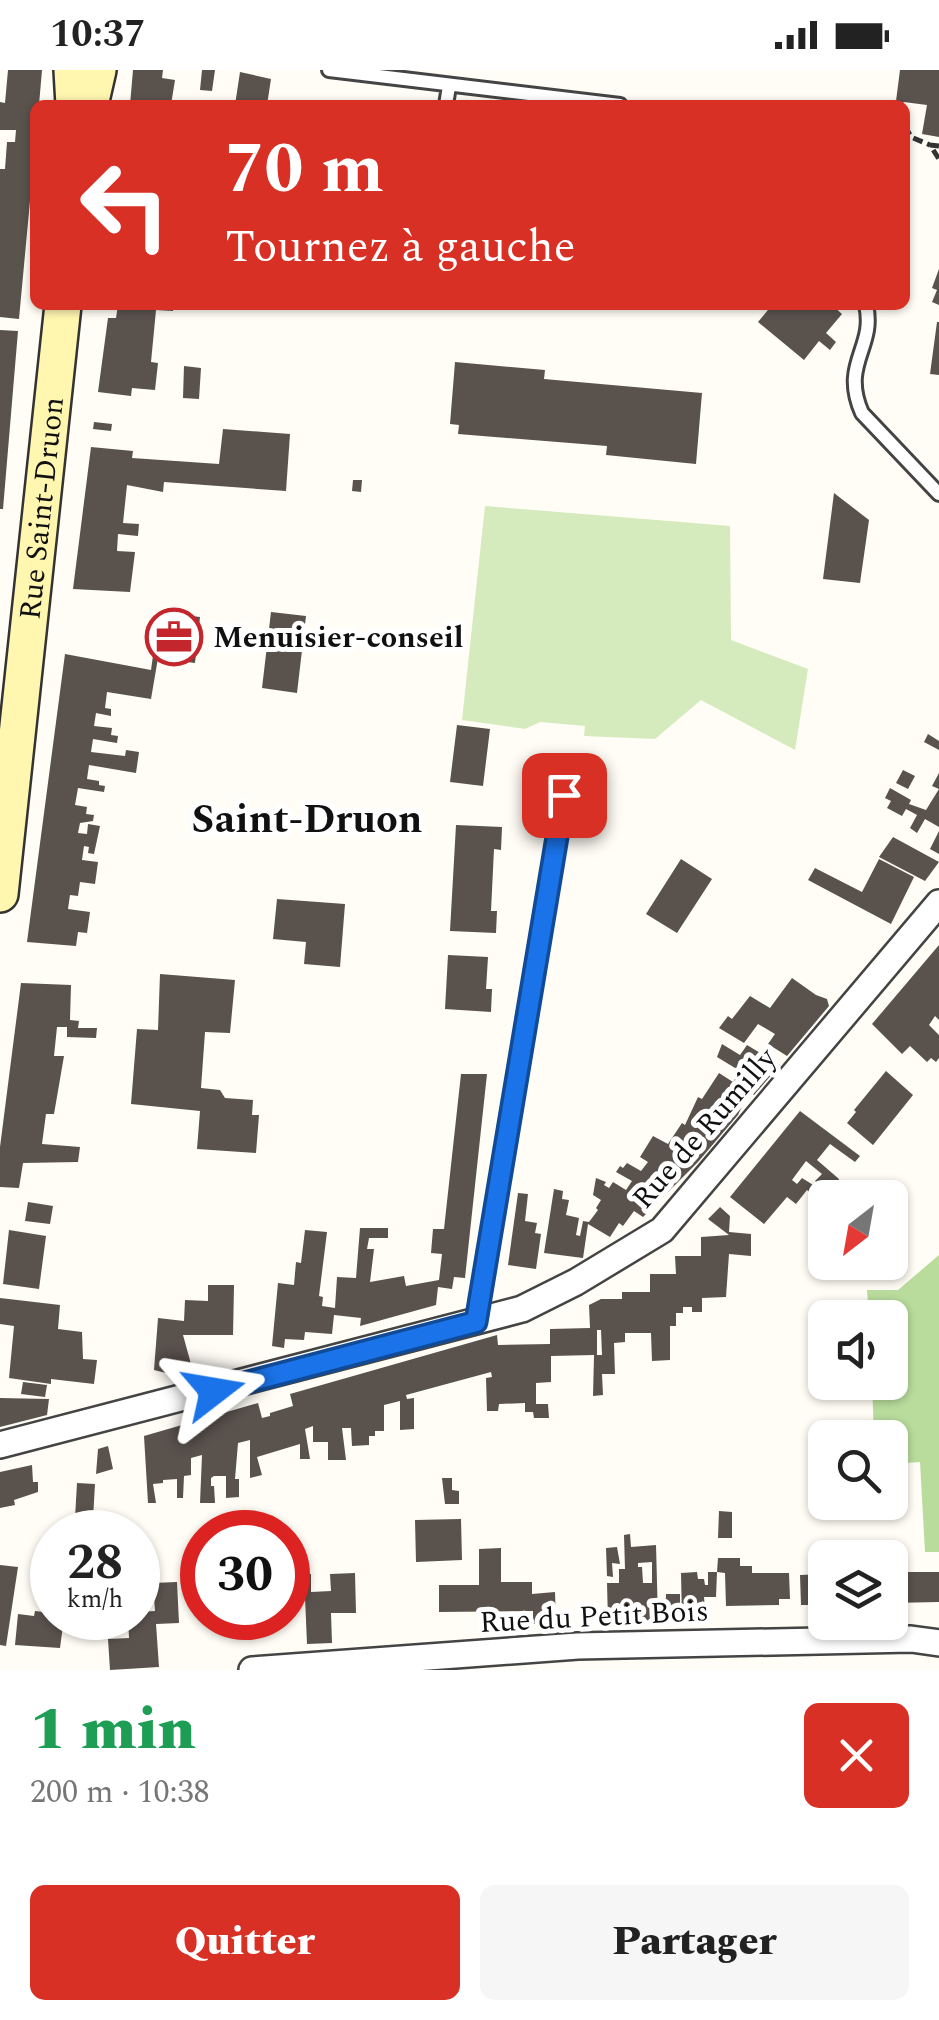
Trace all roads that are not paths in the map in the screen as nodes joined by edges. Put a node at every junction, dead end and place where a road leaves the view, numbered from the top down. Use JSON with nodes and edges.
{"nodes":[{"id":1,"x":72,"y":70,"type":"edge"},
{"id":2,"x":98,"y":70,"type":"edge"},
{"id":3,"x":329,"y":70,"type":"edge"},
{"id":4,"x":449,"y":86,"type":"junction"},
{"id":5,"x":74,"y":100,"type":"edge"},
{"id":6,"x":91,"y":100,"type":"edge"},
{"id":7,"x":447,"y":100,"type":"edge"},
{"id":8,"x":575,"y":100,"type":"edge"},
{"id":9,"x":62,"y":310,"type":"edge"},
{"id":10,"x":866,"y":310,"type":"edge"},
{"id":11,"x":939,"y":494,"type":"edge"},
{"id":12,"x":564,"y":795,"type":"dead end"},
{"id":13,"x":0,"y":894,"type":"edge"},
{"id":14,"x":939,"y":902,"type":"edge"},
{"id":15,"x":476,"y":1322,"type":"junction"},
{"id":16,"x":0,"y":1446,"type":"edge"},
{"id":17,"x":939,"y":1643,"type":"edge"},
{"id":18,"x":578,"y":1658,"type":"edge"},
{"id":19,"x":252,"y":1670,"type":"edge"}],
"edges":[{"from":1,"to":5,"type":"street"},
{"from":2,"to":6,"type":"street"},
{"from":3,"to":4,"type":"lane"},
{"from":4,"to":7,"type":"lane"},
{"from":4,"to":8,"type":"lane"},
{"from":9,"to":13,"type":"street","name":"Rue Saint-Druon"},
{"from":10,"to":11,"type":"lane"},
{"from":12,"to":15,"type":"lane"},
{"from":14,"to":15,"type":"street","name":"Rue de Rumilly"},
{"from":15,"to":16,"type":"street","name":"Rue de Rumilly"},
{"from":17,"to":18,"type":"street","name":"Rue du Petit Bois"},
{"from":18,"to":19,"type":"street","name":"Rue du Petit Bois"}]}
